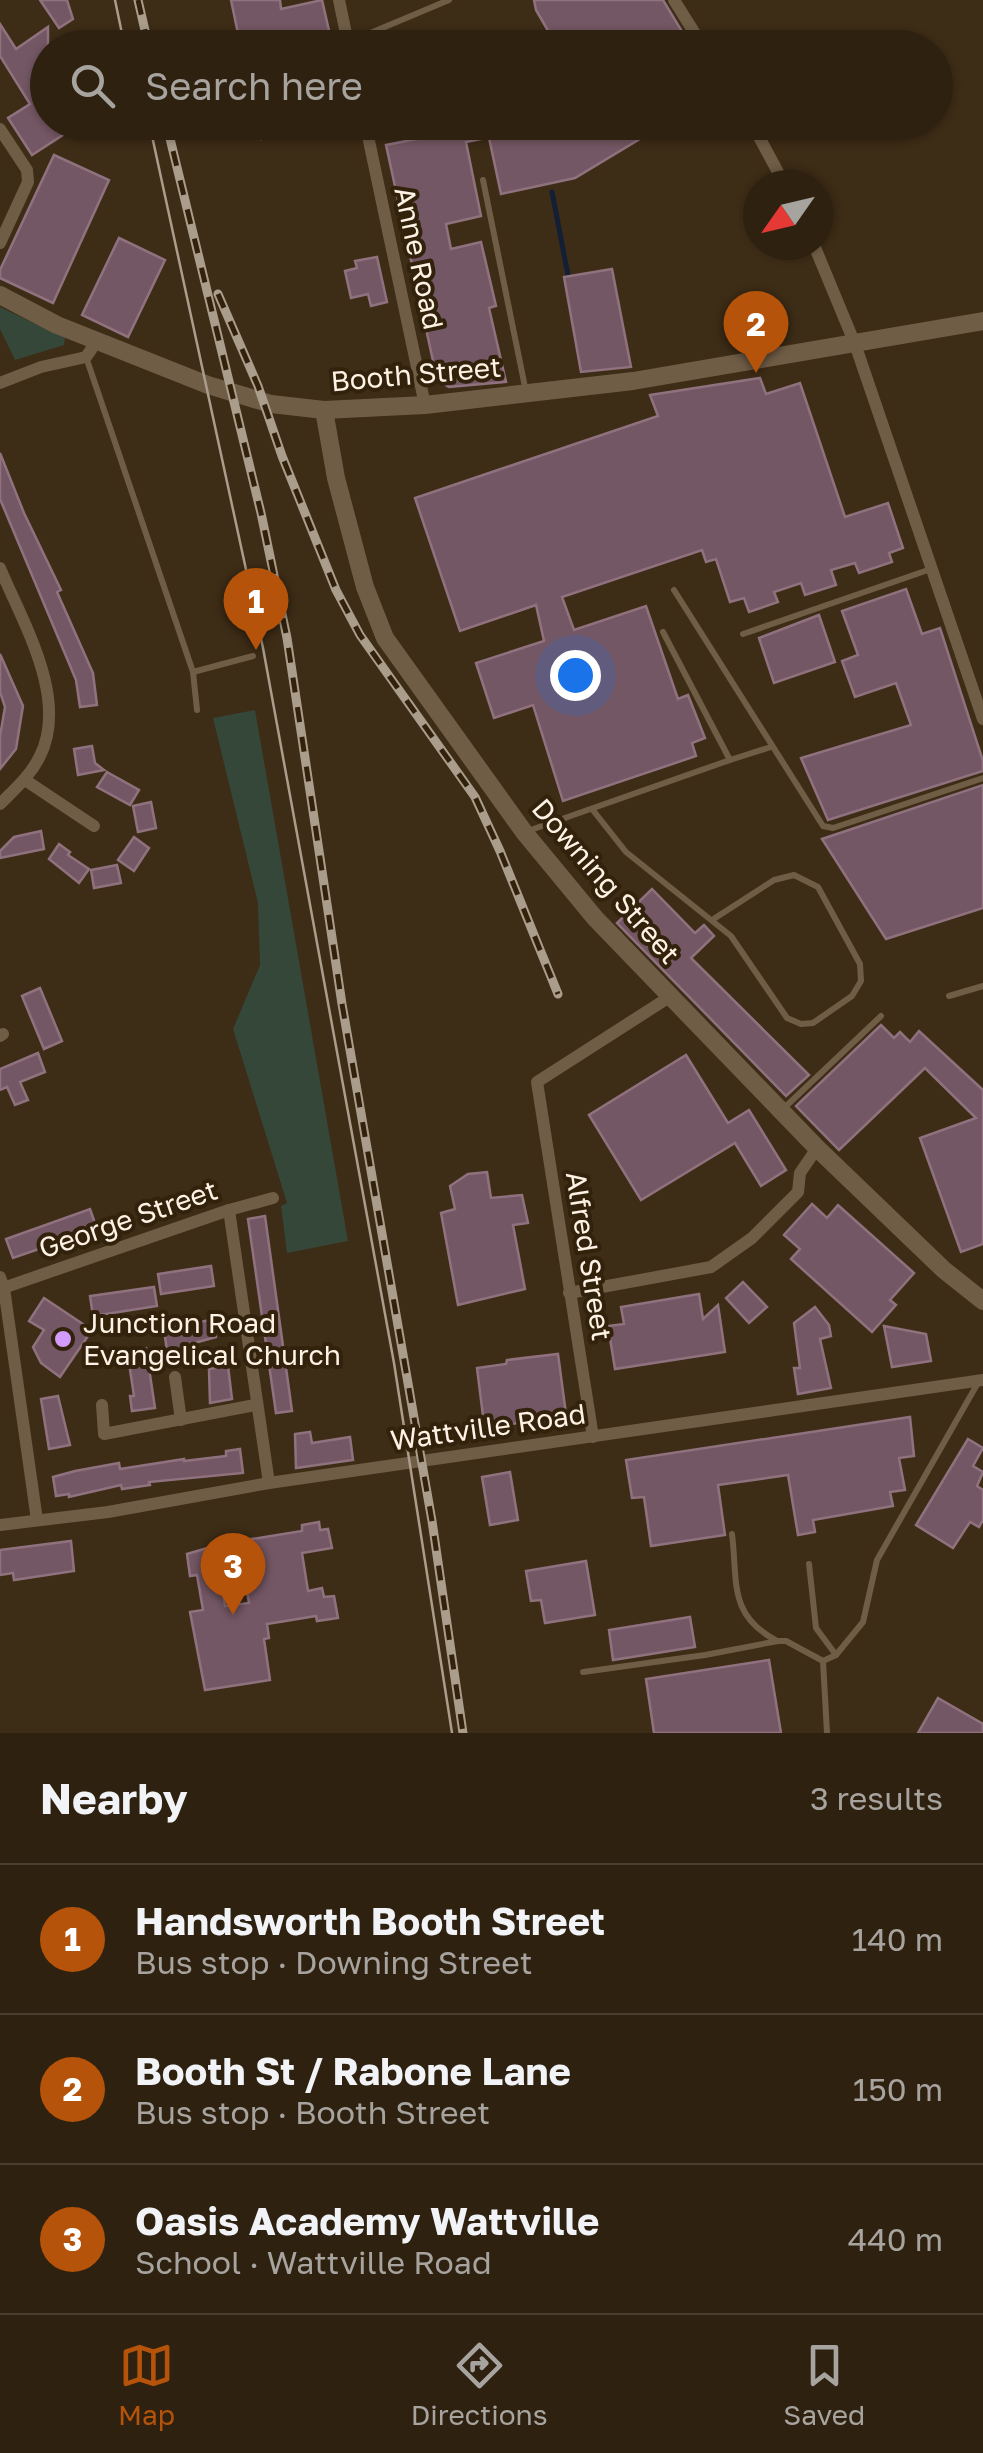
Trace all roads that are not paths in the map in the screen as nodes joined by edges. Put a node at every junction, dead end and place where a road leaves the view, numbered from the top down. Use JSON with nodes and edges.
{"nodes":[{"id":1,"x":339,"y":0,"type":"edge"},
{"id":2,"x":449,"y":0,"type":"edge"},
{"id":3,"x":674,"y":0,"type":"edge"},
{"id":4,"x":345,"y":30,"type":"edge"},
{"id":5,"x":382,"y":30,"type":"edge"},
{"id":6,"x":693,"y":30,"type":"edge"},
{"id":7,"x":0,"y":129,"type":"edge"},
{"id":8,"x":369,"y":140,"type":"edge"},
{"id":9,"x":761,"y":140,"type":"edge"},
{"id":10,"x":777,"y":170,"type":"edge"},
{"id":11,"x":483,"y":180,"type":"dead end"},
{"id":12,"x":0,"y":243,"type":"edge"},
{"id":13,"x":820,"y":260,"type":"edge"},
{"id":14,"x":0,"y":295,"type":"edge"},
{"id":15,"x":983,"y":321,"type":"edge"},
{"id":16,"x":855,"y":344,"type":"junction"},
{"id":17,"x":91,"y":349,"type":"junction"},
{"id":18,"x":0,"y":382,"type":"edge"},
{"id":19,"x":526,"y":393,"type":"junction"},
{"id":20,"x":425,"y":405,"type":"junction"},
{"id":21,"x":324,"y":410,"type":"junction"},
{"id":22,"x":0,"y":568,"type":"edge"},
{"id":23,"x":932,"y":569,"type":"junction"},
{"id":24,"x":674,"y":590,"type":"dead end"},
{"id":25,"x":5,"y":592,"type":"edge"},
{"id":26,"x":664,"y":632,"type":"dead end"},
{"id":27,"x":743,"y":634,"type":"dead end"},
{"id":28,"x":252,"y":656,"type":"dead end"},
{"id":29,"x":193,"y":672,"type":"junction"},
{"id":30,"x":197,"y":710,"type":"dead end"},
{"id":31,"x":983,"y":719,"type":"edge"},
{"id":32,"x":771,"y":747,"type":"junction"},
{"id":33,"x":730,"y":760,"type":"junction"},
{"id":34,"x":983,"y":778,"type":"edge"},
{"id":35,"x":25,"y":780,"type":"junction"},
{"id":36,"x":0,"y":804,"type":"edge"},
{"id":37,"x":592,"y":809,"type":"junction"},
{"id":38,"x":94,"y":826,"type":"dead end"},
{"id":39,"x":524,"y":832,"type":"junction"},
{"id":40,"x":712,"y":920,"type":"junction"},
{"id":41,"x":983,"y":986,"type":"edge"},
{"id":42,"x":671,"y":996,"type":"junction"},
{"id":43,"x":949,"y":996,"type":"dead end"},
{"id":44,"x":880,"y":1016,"type":"dead end"},
{"id":45,"x":781,"y":1110,"type":"junction"},
{"id":46,"x":817,"y":1148,"type":"junction"},
{"id":47,"x":273,"y":1198,"type":"dead end"},
{"id":48,"x":228,"y":1210,"type":"junction"},
{"id":49,"x":1,"y":1285,"type":"edge"},
{"id":50,"x":569,"y":1293,"type":"junction"},
{"id":51,"x":982,"y":1297,"type":"edge"},
{"id":52,"x":174,"y":1376,"type":"dead end"},
{"id":53,"x":981,"y":1380,"type":"edge"},
{"id":54,"x":256,"y":1405,"type":"junction"},
{"id":55,"x":102,"y":1406,"type":"dead end"},
{"id":56,"x":181,"y":1420,"type":"junction"},
{"id":57,"x":592,"y":1437,"type":"junction"},
{"id":58,"x":269,"y":1483,"type":"junction"},
{"id":59,"x":37,"y":1520,"type":"junction"},
{"id":60,"x":0,"y":1525,"type":"edge"},
{"id":61,"x":732,"y":1534,"type":"dead end"},
{"id":62,"x":809,"y":1564,"type":"dead end"},
{"id":63,"x":778,"y":1641,"type":"junction"},
{"id":64,"x":836,"y":1654,"type":"junction"},
{"id":65,"x":824,"y":1660,"type":"junction"},
{"id":66,"x":584,"y":1672,"type":"dead end"},
{"id":67,"x":827,"y":1733,"type":"edge"}],
"edges":[{"from":1,"to":4,"type":"street"},
{"from":2,"to":5,"type":"lane"},
{"from":3,"to":6,"type":"street"},
{"from":7,"to":12,"type":"street"},
{"from":8,"to":20,"type":"street","name":"Anne Road"},
{"from":9,"to":10,"type":"street"},
{"from":11,"to":19,"type":"lane"},
{"from":13,"to":16,"type":"street"},
{"from":14,"to":17,"type":"street","name":"Booth Street"},
{"from":15,"to":16,"type":"street","name":"Booth Street"},
{"from":16,"to":19,"type":"street","name":"Booth Street"},
{"from":16,"to":23,"type":"street"},
{"from":17,"to":18,"type":"street"},
{"from":17,"to":21,"type":"street","name":"Booth Street"},
{"from":17,"to":29,"type":"lane"},
{"from":19,"to":20,"type":"street","name":"Booth Street"},
{"from":20,"to":21,"type":"street","name":"Booth Street"},
{"from":21,"to":39,"type":"street","name":"Downing Street"},
{"from":22,"to":25,"type":"street"},
{"from":23,"to":27,"type":"lane"},
{"from":23,"to":31,"type":"street"},
{"from":24,"to":32,"type":"lane"},
{"from":25,"to":35,"type":"street"},
{"from":26,"to":33,"type":"lane"},
{"from":28,"to":29,"type":"lane"},
{"from":29,"to":30,"type":"lane"},
{"from":32,"to":33,"type":"lane"},
{"from":32,"to":34,"type":"lane"},
{"from":33,"to":37,"type":"lane"},
{"from":35,"to":36,"type":"street"},
{"from":35,"to":38,"type":"street"},
{"from":37,"to":39,"type":"lane"},
{"from":37,"to":40,"type":"lane"},
{"from":39,"to":42,"type":"street","name":"Downing Street"},
{"from":40,"to":40,"type":"lane"},
{"from":41,"to":43,"type":"lane"},
{"from":42,"to":45,"type":"street","name":"Downing Street"},
{"from":42,"to":50,"type":"street","name":"Alfred Street"},
{"from":44,"to":45,"type":"lane"},
{"from":45,"to":46,"type":"street","name":"Downing Street"},
{"from":46,"to":50,"type":"street"},
{"from":46,"to":51,"type":"street","name":"Downing Street"},
{"from":47,"to":48,"type":"street","name":"George Street"},
{"from":48,"to":49,"type":"street","name":"George Street"},
{"from":48,"to":54,"type":"street"},
{"from":49,"to":59,"type":"street"},
{"from":50,"to":57,"type":"street","name":"Alfred Street"},
{"from":52,"to":56,"type":"street"},
{"from":53,"to":57,"type":"street","name":"Wattville Road"},
{"from":53,"to":64,"type":"lane"},
{"from":54,"to":56,"type":"street"},
{"from":54,"to":58,"type":"street"},
{"from":55,"to":56,"type":"street"},
{"from":57,"to":58,"type":"street","name":"Wattville Road"},
{"from":58,"to":59,"type":"street","name":"Wattville Road"},
{"from":59,"to":60,"type":"street","name":"Wattville Road"},
{"from":61,"to":63,"type":"lane"},
{"from":62,"to":64,"type":"lane"},
{"from":63,"to":65,"type":"lane"},
{"from":63,"to":66,"type":"lane"},
{"from":64,"to":65,"type":"lane"},
{"from":65,"to":67,"type":"lane"}]}
